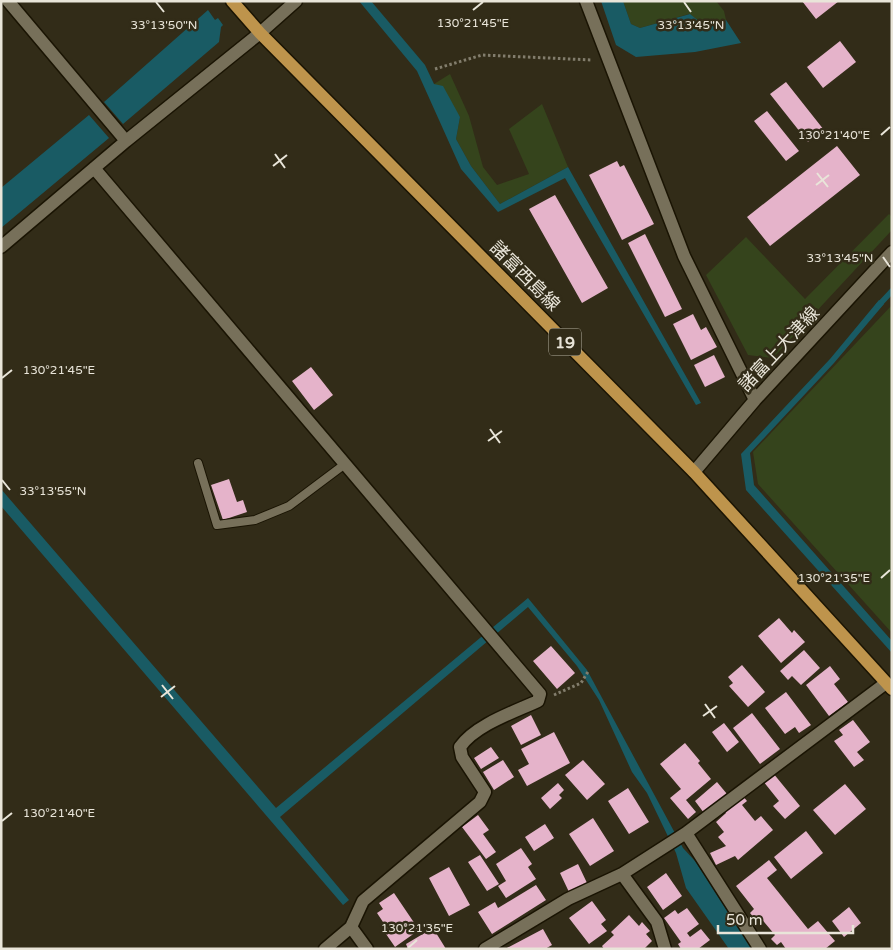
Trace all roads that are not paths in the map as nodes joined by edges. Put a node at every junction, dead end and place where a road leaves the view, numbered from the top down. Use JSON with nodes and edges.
{"nodes":[{"id":1,"x":8,"y":1,"type":"edge"},
{"id":2,"x":232,"y":1,"type":"edge"},
{"id":3,"x":296,"y":1,"type":"edge"},
{"id":4,"x":586,"y":1,"type":"edge"},
{"id":5,"x":260,"y":33,"type":"junction"},
{"id":6,"x":126,"y":141,"type":"junction"},
{"id":7,"x":94,"y":168,"type":"junction"},
{"id":8,"x":1,"y":247,"type":"edge"},
{"id":9,"x":892,"y":252,"type":"edge"},
{"id":10,"x":755,"y":400,"type":"junction"},
{"id":11,"x":198,"y":463,"type":"dead end"},
{"id":12,"x":345,"y":464,"type":"junction"},
{"id":13,"x":694,"y":472,"type":"junction"},
{"id":14,"x":889,"y":686,"type":"edge"},
{"id":15,"x":684,"y":835,"type":"junction"},
{"id":16,"x":622,"y":874,"type":"junction"},
{"id":17,"x":351,"y":927,"type":"junction"},
{"id":18,"x":489,"y":948,"type":"edge"},
{"id":19,"x":325,"y":949,"type":"edge"},
{"id":20,"x":367,"y":949,"type":"edge"},
{"id":21,"x":665,"y":949,"type":"edge"},
{"id":22,"x":760,"y":949,"type":"edge"}],
"edges":[{"from":1,"to":6,"type":"street"},
{"from":2,"to":5,"type":"main road","name":"諸富西島線","number":"19"},
{"from":3,"to":5,"type":"street"},
{"from":4,"to":10,"type":"street"},
{"from":5,"to":6,"type":"street"},
{"from":5,"to":13,"type":"main road","name":"諸富西島線","number":"19"},
{"from":6,"to":7,"type":"street"},
{"from":7,"to":8,"type":"street"},
{"from":7,"to":12,"type":"street"},
{"from":9,"to":10,"type":"street","name":"諸富上大津線"},
{"from":10,"to":13,"type":"street","name":"諸富上大津線"},
{"from":11,"to":12,"type":"lane"},
{"from":12,"to":17,"type":"street"},
{"from":13,"to":14,"type":"main road","name":"諸富西島線","number":"19"},
{"from":14,"to":15,"type":"street"},
{"from":15,"to":16,"type":"street"},
{"from":15,"to":22,"type":"street"},
{"from":16,"to":18,"type":"street"},
{"from":16,"to":21,"type":"street"},
{"from":17,"to":19,"type":"street"},
{"from":17,"to":20,"type":"street"}]}
